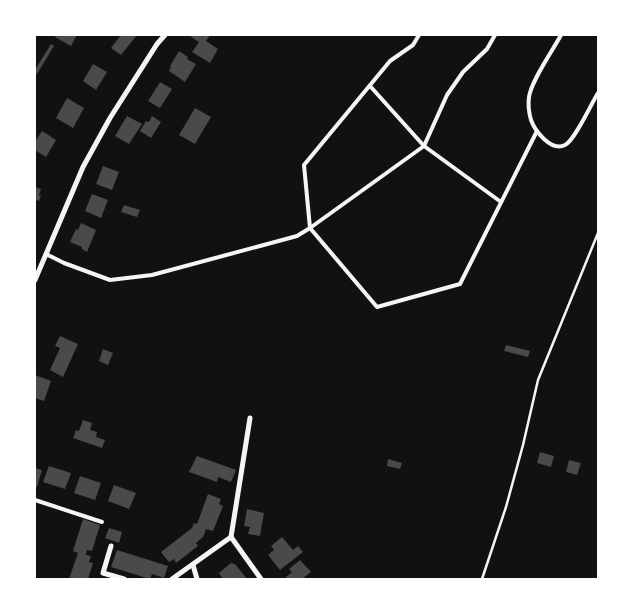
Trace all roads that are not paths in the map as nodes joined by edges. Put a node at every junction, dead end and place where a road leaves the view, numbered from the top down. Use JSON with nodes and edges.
{"nodes":[{"id":1,"x":165,"y":35,"type":"edge"},
{"id":2,"x":420,"y":35,"type":"edge"},
{"id":3,"x":496,"y":35,"type":"edge"},
{"id":4,"x":561,"y":35,"type":"edge"},
{"id":5,"x":370,"y":86,"type":"junction"},
{"id":6,"x":598,"y":93,"type":"edge"},
{"id":7,"x":537,"y":131,"type":"junction"},
{"id":8,"x":424,"y":146,"type":"junction"},
{"id":9,"x":501,"y":202,"type":"junction"},
{"id":10,"x":310,"y":228,"type":"junction"},
{"id":11,"x":46,"y":254,"type":"junction"},
{"id":12,"x":35,"y":280,"type":"edge"},
{"id":13,"x":250,"y":418,"type":"dead end"},
{"id":14,"x":35,"y":500,"type":"edge"},
{"id":15,"x":102,"y":522,"type":"dead end"},
{"id":16,"x":231,"y":537,"type":"junction"},
{"id":17,"x":111,"y":546,"type":"dead end"},
{"id":18,"x":193,"y":565,"type":"junction"},
{"id":19,"x":103,"y":576,"type":"edge"},
{"id":20,"x":124,"y":579,"type":"edge"},
{"id":21,"x":172,"y":579,"type":"edge"},
{"id":22,"x":197,"y":579,"type":"edge"},
{"id":23,"x":261,"y":579,"type":"edge"}],
"edges":[{"from":1,"to":11,"type":"street"},
{"from":2,"to":5,"type":"lane"},
{"from":3,"to":8,"type":"lane"},
{"from":4,"to":7,"type":"lane"},
{"from":5,"to":8,"type":"lane"},
{"from":5,"to":10,"type":"lane"},
{"from":6,"to":7,"type":"lane"},
{"from":7,"to":9,"type":"lane"},
{"from":8,"to":9,"type":"lane"},
{"from":8,"to":10,"type":"lane"},
{"from":9,"to":10,"type":"lane"},
{"from":10,"to":11,"type":"lane"},
{"from":11,"to":12,"type":"street"},
{"from":13,"to":16,"type":"street"},
{"from":14,"to":15,"type":"lane"},
{"from":16,"to":18,"type":"street"},
{"from":16,"to":23,"type":"street"},
{"from":17,"to":19,"type":"street"},
{"from":18,"to":21,"type":"street"},
{"from":18,"to":22,"type":"street"},
{"from":19,"to":20,"type":"street"}]}
